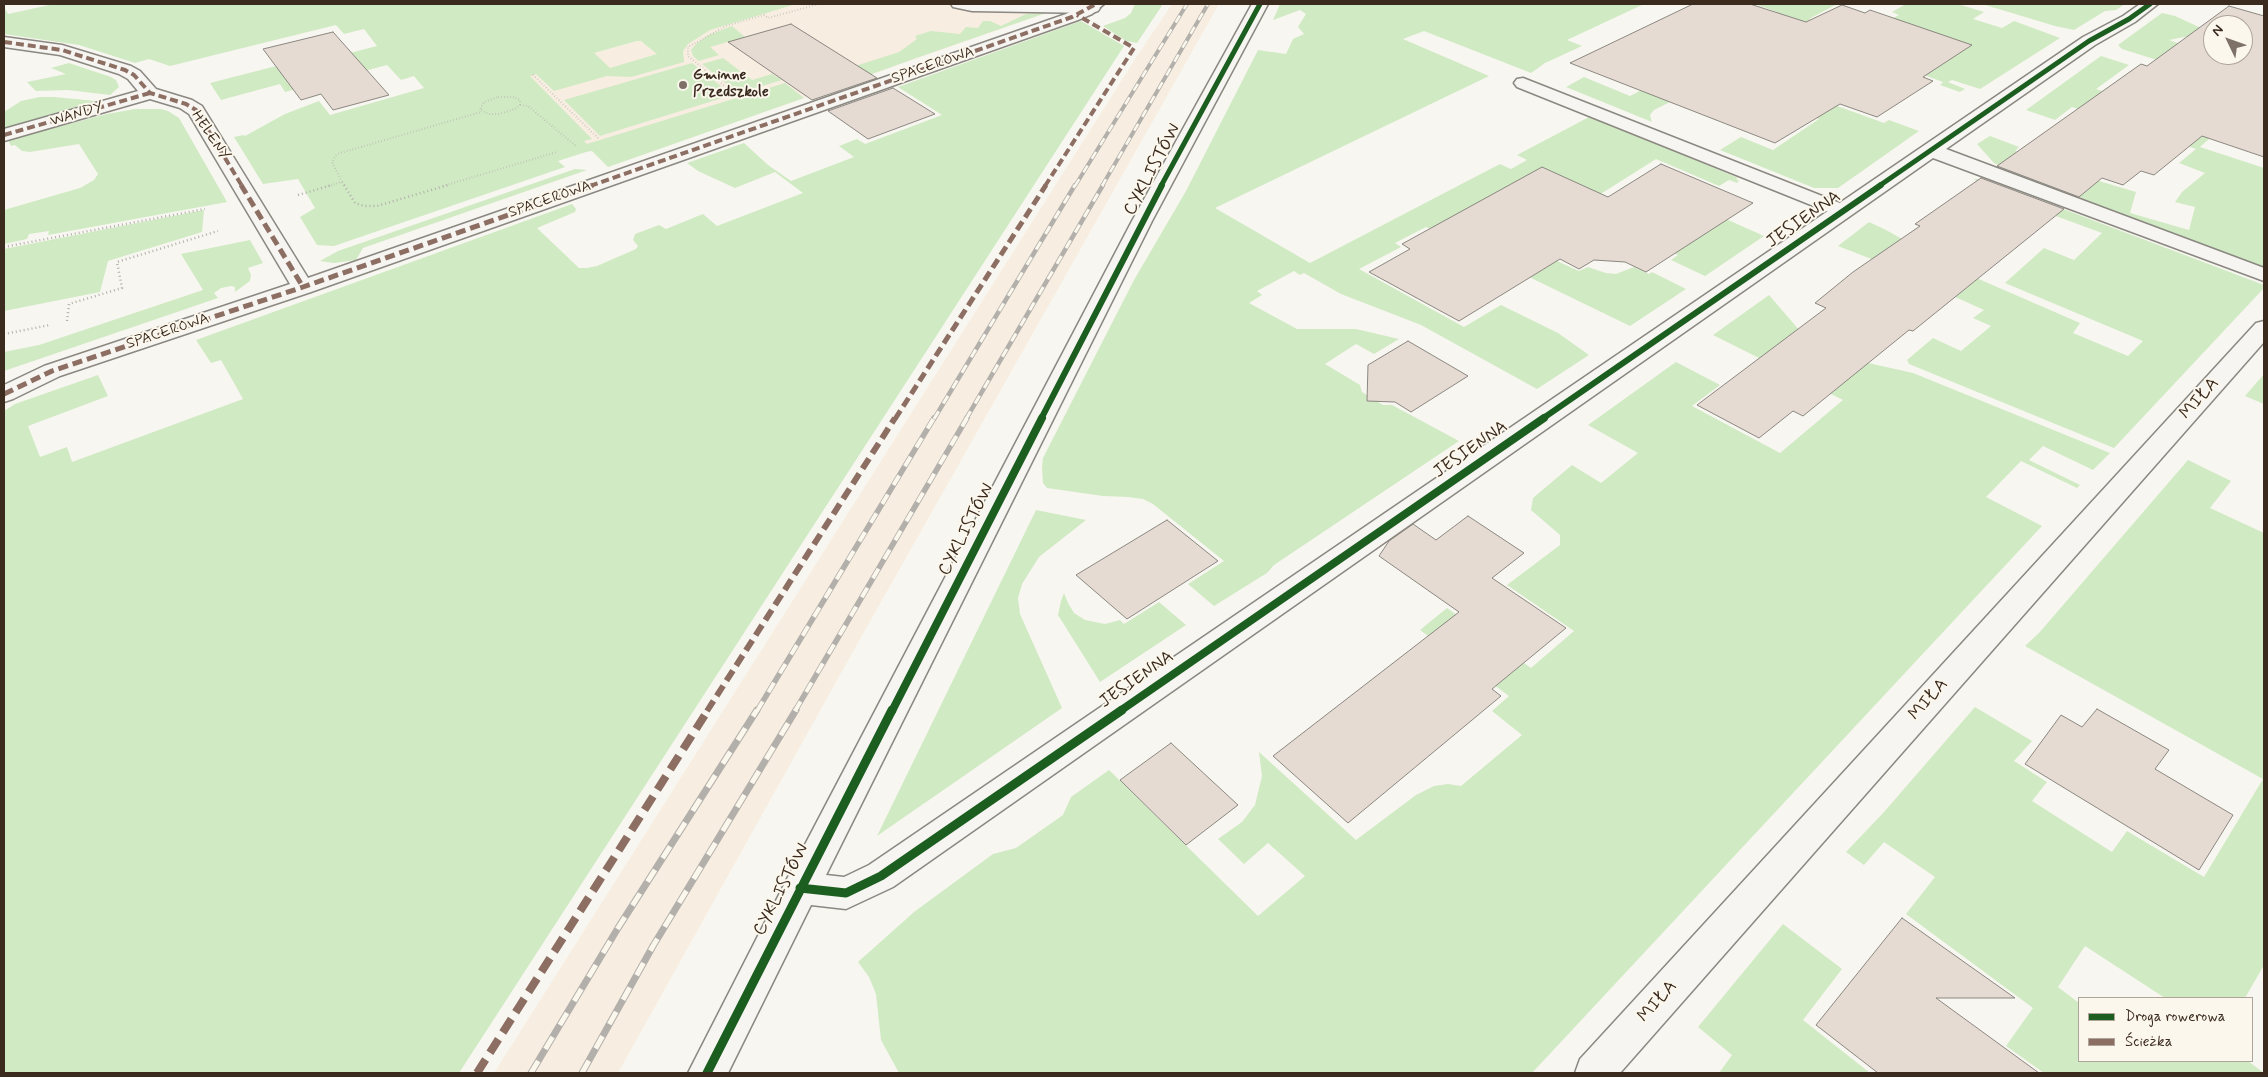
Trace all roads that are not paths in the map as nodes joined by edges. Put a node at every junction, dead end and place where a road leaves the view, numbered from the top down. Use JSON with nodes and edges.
{"nodes":[{"id":1,"x":959,"y":4,"type":"edge"},
{"id":2,"x":1260,"y":4,"type":"edge"},
{"id":3,"x":2150,"y":4,"type":"edge"},
{"id":4,"x":1094,"y":6,"type":"edge"},
{"id":5,"x":4,"y":42,"type":"edge"},
{"id":6,"x":1523,"y":83,"type":"dead end"},
{"id":7,"x":150,"y":93,"type":"junction"},
{"id":8,"x":4,"y":135,"type":"edge"},
{"id":9,"x":1933,"y":150,"type":"junction"},
{"id":10,"x":1843,"y":211,"type":"junction"},
{"id":11,"x":2264,"y":275,"type":"edge"},
{"id":12,"x":303,"y":287,"type":"junction"},
{"id":13,"x":2264,"y":328,"type":"edge"},
{"id":14,"x":4,"y":394,"type":"edge"},
{"id":15,"x":800,"y":888,"type":"junction"},
{"id":16,"x":707,"y":1073,"type":"edge"},
{"id":17,"x":1594,"y":1073,"type":"edge"}],
"edges":[{"from":1,"to":4,"type":"street"},
{"from":2,"to":15,"type":"street","name":"CYKLISTÓW"},
{"from":3,"to":9,"type":"street","name":"JESIENNA"},
{"from":4,"to":12,"type":"street","name":"SPACEROWA"},
{"from":5,"to":7,"type":"street"},
{"from":6,"to":10,"type":"street"},
{"from":7,"to":8,"type":"street","name":"WANDY"},
{"from":7,"to":12,"type":"street","name":"HELENY"},
{"from":9,"to":10,"type":"street","name":"JESIENNA"},
{"from":9,"to":11,"type":"street"},
{"from":10,"to":15,"type":"street","name":"JESIENNA"},
{"from":12,"to":14,"type":"street","name":"SPACEROWA"},
{"from":13,"to":17,"type":"street","name":"MIŁA"},
{"from":15,"to":16,"type":"street","name":"CYKLISTÓW"}]}
